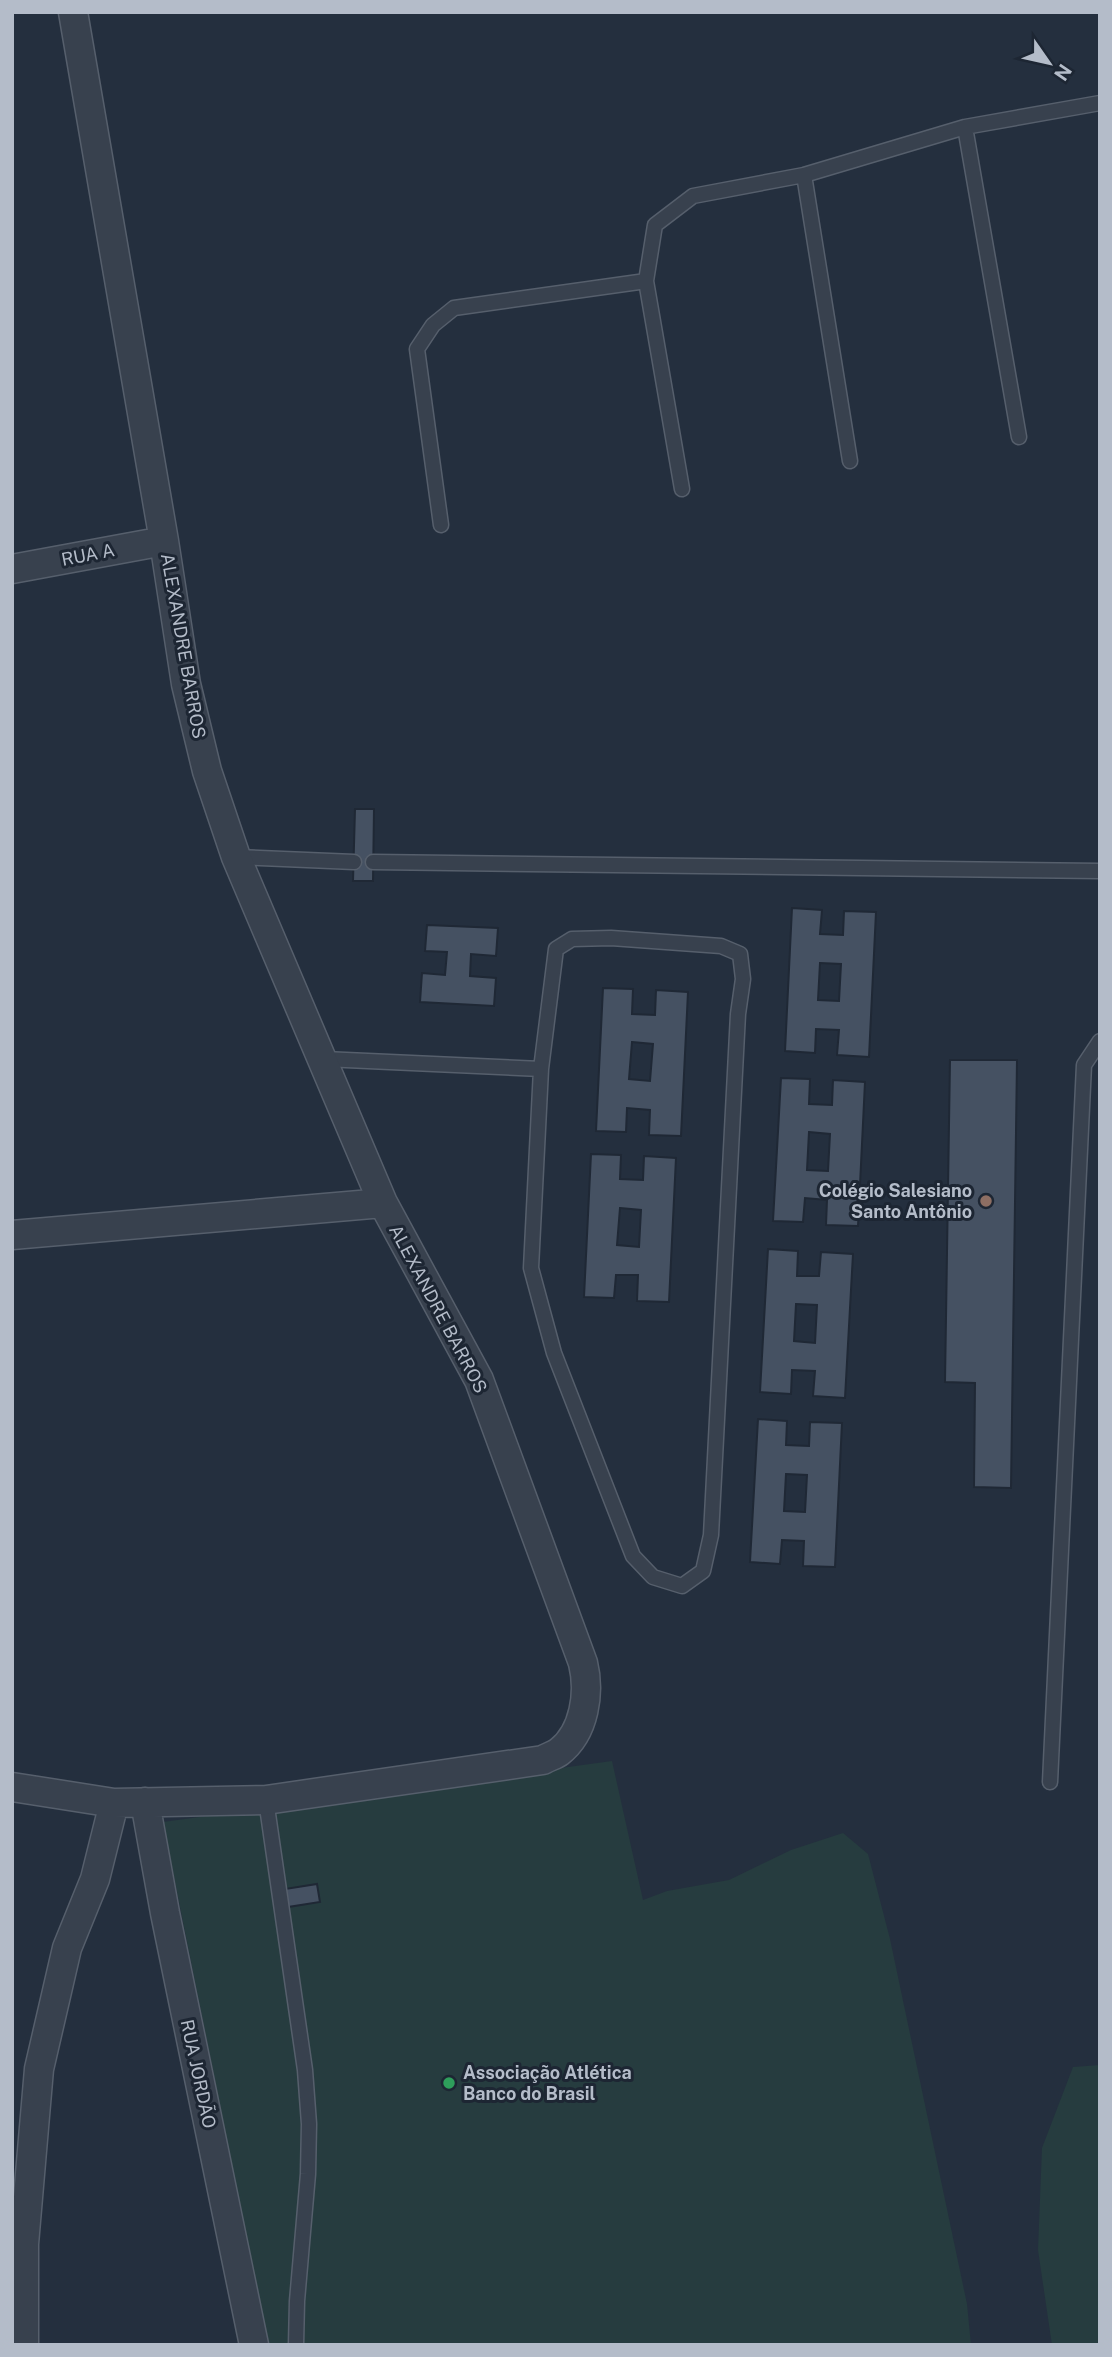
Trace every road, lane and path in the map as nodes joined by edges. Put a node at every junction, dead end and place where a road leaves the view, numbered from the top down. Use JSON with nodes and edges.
{"nodes":[{"id":1,"x":73,"y":12,"type":"edge"},
{"id":2,"x":1100,"y":103,"type":"edge"},
{"id":3,"x":965,"y":127,"type":"junction"},
{"id":4,"x":804,"y":175,"type":"junction"},
{"id":5,"x":646,"y":281,"type":"junction"},
{"id":6,"x":1019,"y":437,"type":"dead end"},
{"id":7,"x":850,"y":461,"type":"dead end"},
{"id":8,"x":682,"y":489,"type":"dead end"},
{"id":9,"x":441,"y":525,"type":"dead end"},
{"id":10,"x":164,"y":541,"type":"junction"},
{"id":11,"x":12,"y":569,"type":"edge"},
{"id":12,"x":236,"y":857,"type":"junction"},
{"id":13,"x":354,"y":862,"type":"dead end"},
{"id":14,"x":373,"y":862,"type":"dead end"},
{"id":15,"x":1100,"y":872,"type":"edge"},
{"id":16,"x":1100,"y":1041,"type":"edge"},
{"id":17,"x":324,"y":1059,"type":"junction"},
{"id":18,"x":541,"y":1069,"type":"junction"},
{"id":19,"x":383,"y":1203,"type":"junction"},
{"id":20,"x":12,"y":1236,"type":"edge"},
{"id":21,"x":1050,"y":1782,"type":"dead end"},
{"id":22,"x":12,"y":1787,"type":"edge"},
{"id":23,"x":266,"y":1800,"type":"junction"},
{"id":24,"x":145,"y":1802,"type":"junction"},
{"id":25,"x":114,"y":1803,"type":"junction"},
{"id":26,"x":24,"y":2345,"type":"edge"},
{"id":27,"x":254,"y":2345,"type":"edge"},
{"id":28,"x":296,"y":2345,"type":"edge"}],
"edges":[{"from":1,"to":10,"type":"street","name":"ALEXANDRE BARROS"},
{"from":2,"to":3,"type":"lane"},
{"from":3,"to":4,"type":"lane"},
{"from":3,"to":6,"type":"lane"},
{"from":4,"to":5,"type":"lane"},
{"from":4,"to":7,"type":"lane"},
{"from":5,"to":8,"type":"lane"},
{"from":5,"to":9,"type":"lane"},
{"from":10,"to":11,"type":"street","name":"RUA A"},
{"from":10,"to":12,"type":"street","name":"ALEXANDRE BARROS"},
{"from":12,"to":13,"type":"lane"},
{"from":12,"to":17,"type":"street","name":"ALEXANDRE BARROS"},
{"from":14,"to":15,"type":"lane"},
{"from":16,"to":21,"type":"lane"},
{"from":17,"to":18,"type":"lane"},
{"from":17,"to":19,"type":"street","name":"ALEXANDRE BARROS"},
{"from":18,"to":18,"type":"lane"},
{"from":19,"to":20,"type":"street"},
{"from":19,"to":23,"type":"street","name":"ALEXANDRE BARROS"},
{"from":22,"to":25,"type":"street","name":"ALEXANDRE BARROS"},
{"from":23,"to":24,"type":"street","name":"ALEXANDRE BARROS"},
{"from":23,"to":28,"type":"lane"},
{"from":24,"to":25,"type":"street","name":"ALEXANDRE BARROS"},
{"from":24,"to":27,"type":"street","name":"RUA JORDÃO"},
{"from":25,"to":26,"type":"street"}]}
